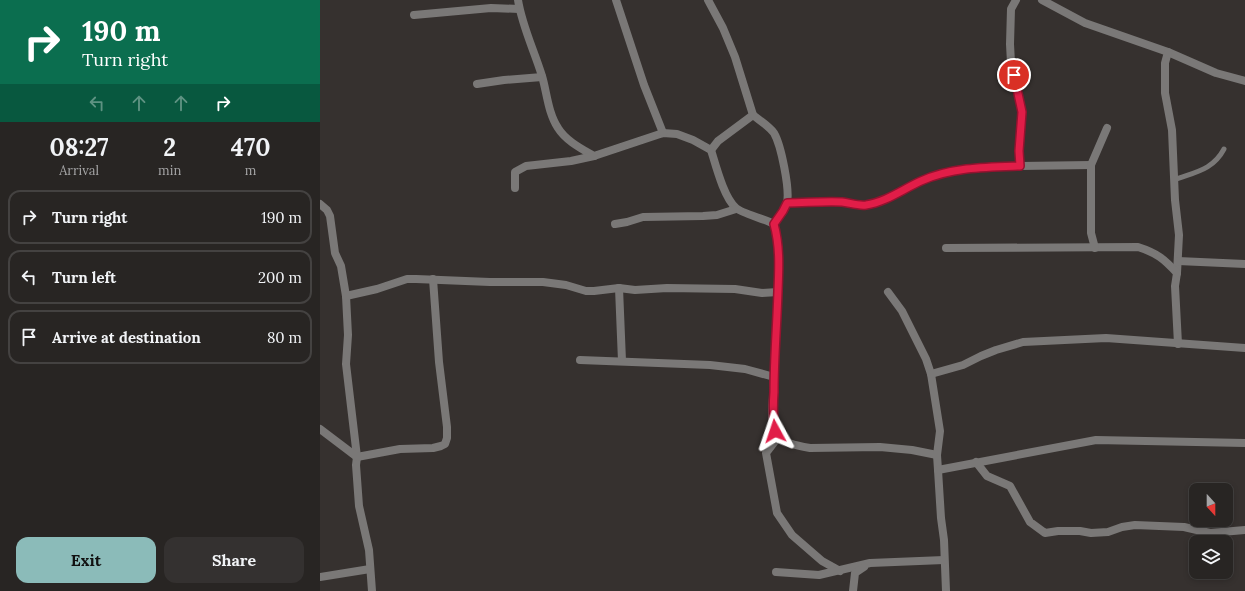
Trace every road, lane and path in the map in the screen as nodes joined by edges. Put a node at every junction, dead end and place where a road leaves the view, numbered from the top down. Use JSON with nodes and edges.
{"nodes":[{"id":1,"x":518,"y":0,"type":"edge"},
{"id":2,"x":616,"y":0,"type":"edge"},
{"id":3,"x":708,"y":0,"type":"edge"},
{"id":4,"x":1016,"y":0,"type":"edge"},
{"id":5,"x":1042,"y":0,"type":"edge"},
{"id":6,"x":519,"y":9,"type":"junction"},
{"id":7,"x":414,"y":15,"type":"dead end"},
{"id":8,"x":1168,"y":52,"type":"junction"},
{"id":9,"x":542,"y":77,"type":"junction"},
{"id":10,"x":1245,"y":81,"type":"edge"},
{"id":11,"x":477,"y":84,"type":"dead end"},
{"id":12,"x":753,"y":115,"type":"junction"},
{"id":13,"x":1107,"y":128,"type":"dead end"},
{"id":14,"x":663,"y":133,"type":"junction"},
{"id":15,"x":1224,"y":149,"type":"dead end"},
{"id":16,"x":712,"y":150,"type":"junction"},
{"id":17,"x":594,"y":156,"type":"junction"},
{"id":18,"x":1091,"y":165,"type":"junction"},
{"id":19,"x":1020,"y":166,"type":"junction"},
{"id":20,"x":1174,"y":180,"type":"junction"},
{"id":21,"x":515,"y":188,"type":"dead end"},
{"id":22,"x":787,"y":203,"type":"junction"},
{"id":23,"x":320,"y":204,"type":"edge"},
{"id":24,"x":736,"y":209,"type":"junction"},
{"id":25,"x":615,"y":224,"type":"dead end"},
{"id":26,"x":774,"y":224,"type":"junction"},
{"id":27,"x":946,"y":248,"type":"dead end"},
{"id":28,"x":1095,"y":248,"type":"junction"},
{"id":29,"x":1178,"y":261,"type":"junction"},
{"id":30,"x":1245,"y":264,"type":"edge"},
{"id":31,"x":1177,"y":273,"type":"junction"},
{"id":32,"x":433,"y":279,"type":"junction"},
{"id":33,"x":619,"y":288,"type":"junction"},
{"id":34,"x":778,"y":292,"type":"junction"},
{"id":35,"x":888,"y":292,"type":"dead end"},
{"id":36,"x":346,"y":296,"type":"junction"},
{"id":37,"x":1178,"y":344,"type":"junction"},
{"id":38,"x":1245,"y":348,"type":"edge"},
{"id":39,"x":580,"y":360,"type":"dead end"},
{"id":40,"x":622,"y":361,"type":"junction"},
{"id":41,"x":931,"y":374,"type":"junction"},
{"id":42,"x":774,"y":377,"type":"junction"},
{"id":43,"x":320,"y":429,"type":"edge"},
{"id":44,"x":779,"y":436,"type":"junction"},
{"id":45,"x":1245,"y":443,"type":"edge"},
{"id":46,"x":937,"y":455,"type":"junction"},
{"id":47,"x":356,"y":458,"type":"junction"},
{"id":48,"x":976,"y":462,"type":"junction"},
{"id":49,"x":938,"y":470,"type":"junction"},
{"id":50,"x":1245,"y":530,"type":"edge"},
{"id":51,"x":944,"y":560,"type":"junction"},
{"id":52,"x":870,"y":564,"type":"junction"},
{"id":53,"x":370,"y":569,"type":"junction"},
{"id":54,"x":840,"y":571,"type":"junction"},
{"id":55,"x":776,"y":572,"type":"dead end"},
{"id":56,"x":320,"y":577,"type":"edge"},
{"id":57,"x":372,"y":591,"type":"edge"},
{"id":58,"x":853,"y":591,"type":"edge"},
{"id":59,"x":946,"y":591,"type":"edge"}],
"edges":[{"from":1,"to":6,"type":"street"},
{"from":2,"to":14,"type":"street"},
{"from":3,"to":12,"type":"street"},
{"from":4,"to":19,"type":"street"},
{"from":5,"to":8,"type":"street"},
{"from":6,"to":7,"type":"street"},
{"from":6,"to":9,"type":"street"},
{"from":8,"to":10,"type":"street"},
{"from":8,"to":20,"type":"street"},
{"from":9,"to":11,"type":"street"},
{"from":9,"to":17,"type":"street"},
{"from":12,"to":16,"type":"street"},
{"from":12,"to":22,"type":"street"},
{"from":13,"to":18,"type":"street"},
{"from":14,"to":16,"type":"street"},
{"from":14,"to":17,"type":"street"},
{"from":15,"to":20,"type":"lane"},
{"from":16,"to":24,"type":"street"},
{"from":17,"to":21,"type":"street"},
{"from":18,"to":19,"type":"street"},
{"from":18,"to":28,"type":"street"},
{"from":19,"to":22,"type":"street"},
{"from":20,"to":29,"type":"street"},
{"from":22,"to":26,"type":"street"},
{"from":23,"to":36,"type":"street"},
{"from":24,"to":25,"type":"street"},
{"from":24,"to":26,"type":"street"},
{"from":26,"to":34,"type":"street"},
{"from":27,"to":28,"type":"street"},
{"from":28,"to":31,"type":"street"},
{"from":29,"to":30,"type":"street"},
{"from":29,"to":31,"type":"street"},
{"from":31,"to":37,"type":"street"},
{"from":32,"to":33,"type":"street"},
{"from":32,"to":36,"type":"street"},
{"from":32,"to":47,"type":"street"},
{"from":33,"to":34,"type":"street"},
{"from":33,"to":40,"type":"street"},
{"from":34,"to":42,"type":"street"},
{"from":35,"to":41,"type":"street"},
{"from":36,"to":47,"type":"street"},
{"from":37,"to":38,"type":"street"},
{"from":37,"to":41,"type":"street"},
{"from":39,"to":40,"type":"street"},
{"from":40,"to":42,"type":"street"},
{"from":41,"to":46,"type":"street"},
{"from":42,"to":44,"type":"street"},
{"from":43,"to":47,"type":"street"},
{"from":44,"to":46,"type":"street"},
{"from":44,"to":54,"type":"street"},
{"from":45,"to":48,"type":"street"},
{"from":46,"to":49,"type":"street"},
{"from":47,"to":53,"type":"street"},
{"from":48,"to":49,"type":"street"},
{"from":48,"to":50,"type":"street"},
{"from":49,"to":51,"type":"street"},
{"from":51,"to":52,"type":"street"},
{"from":51,"to":59,"type":"street"},
{"from":52,"to":54,"type":"street"},
{"from":52,"to":58,"type":"street"},
{"from":53,"to":56,"type":"street"},
{"from":53,"to":57,"type":"street"},
{"from":54,"to":55,"type":"street"}]}
